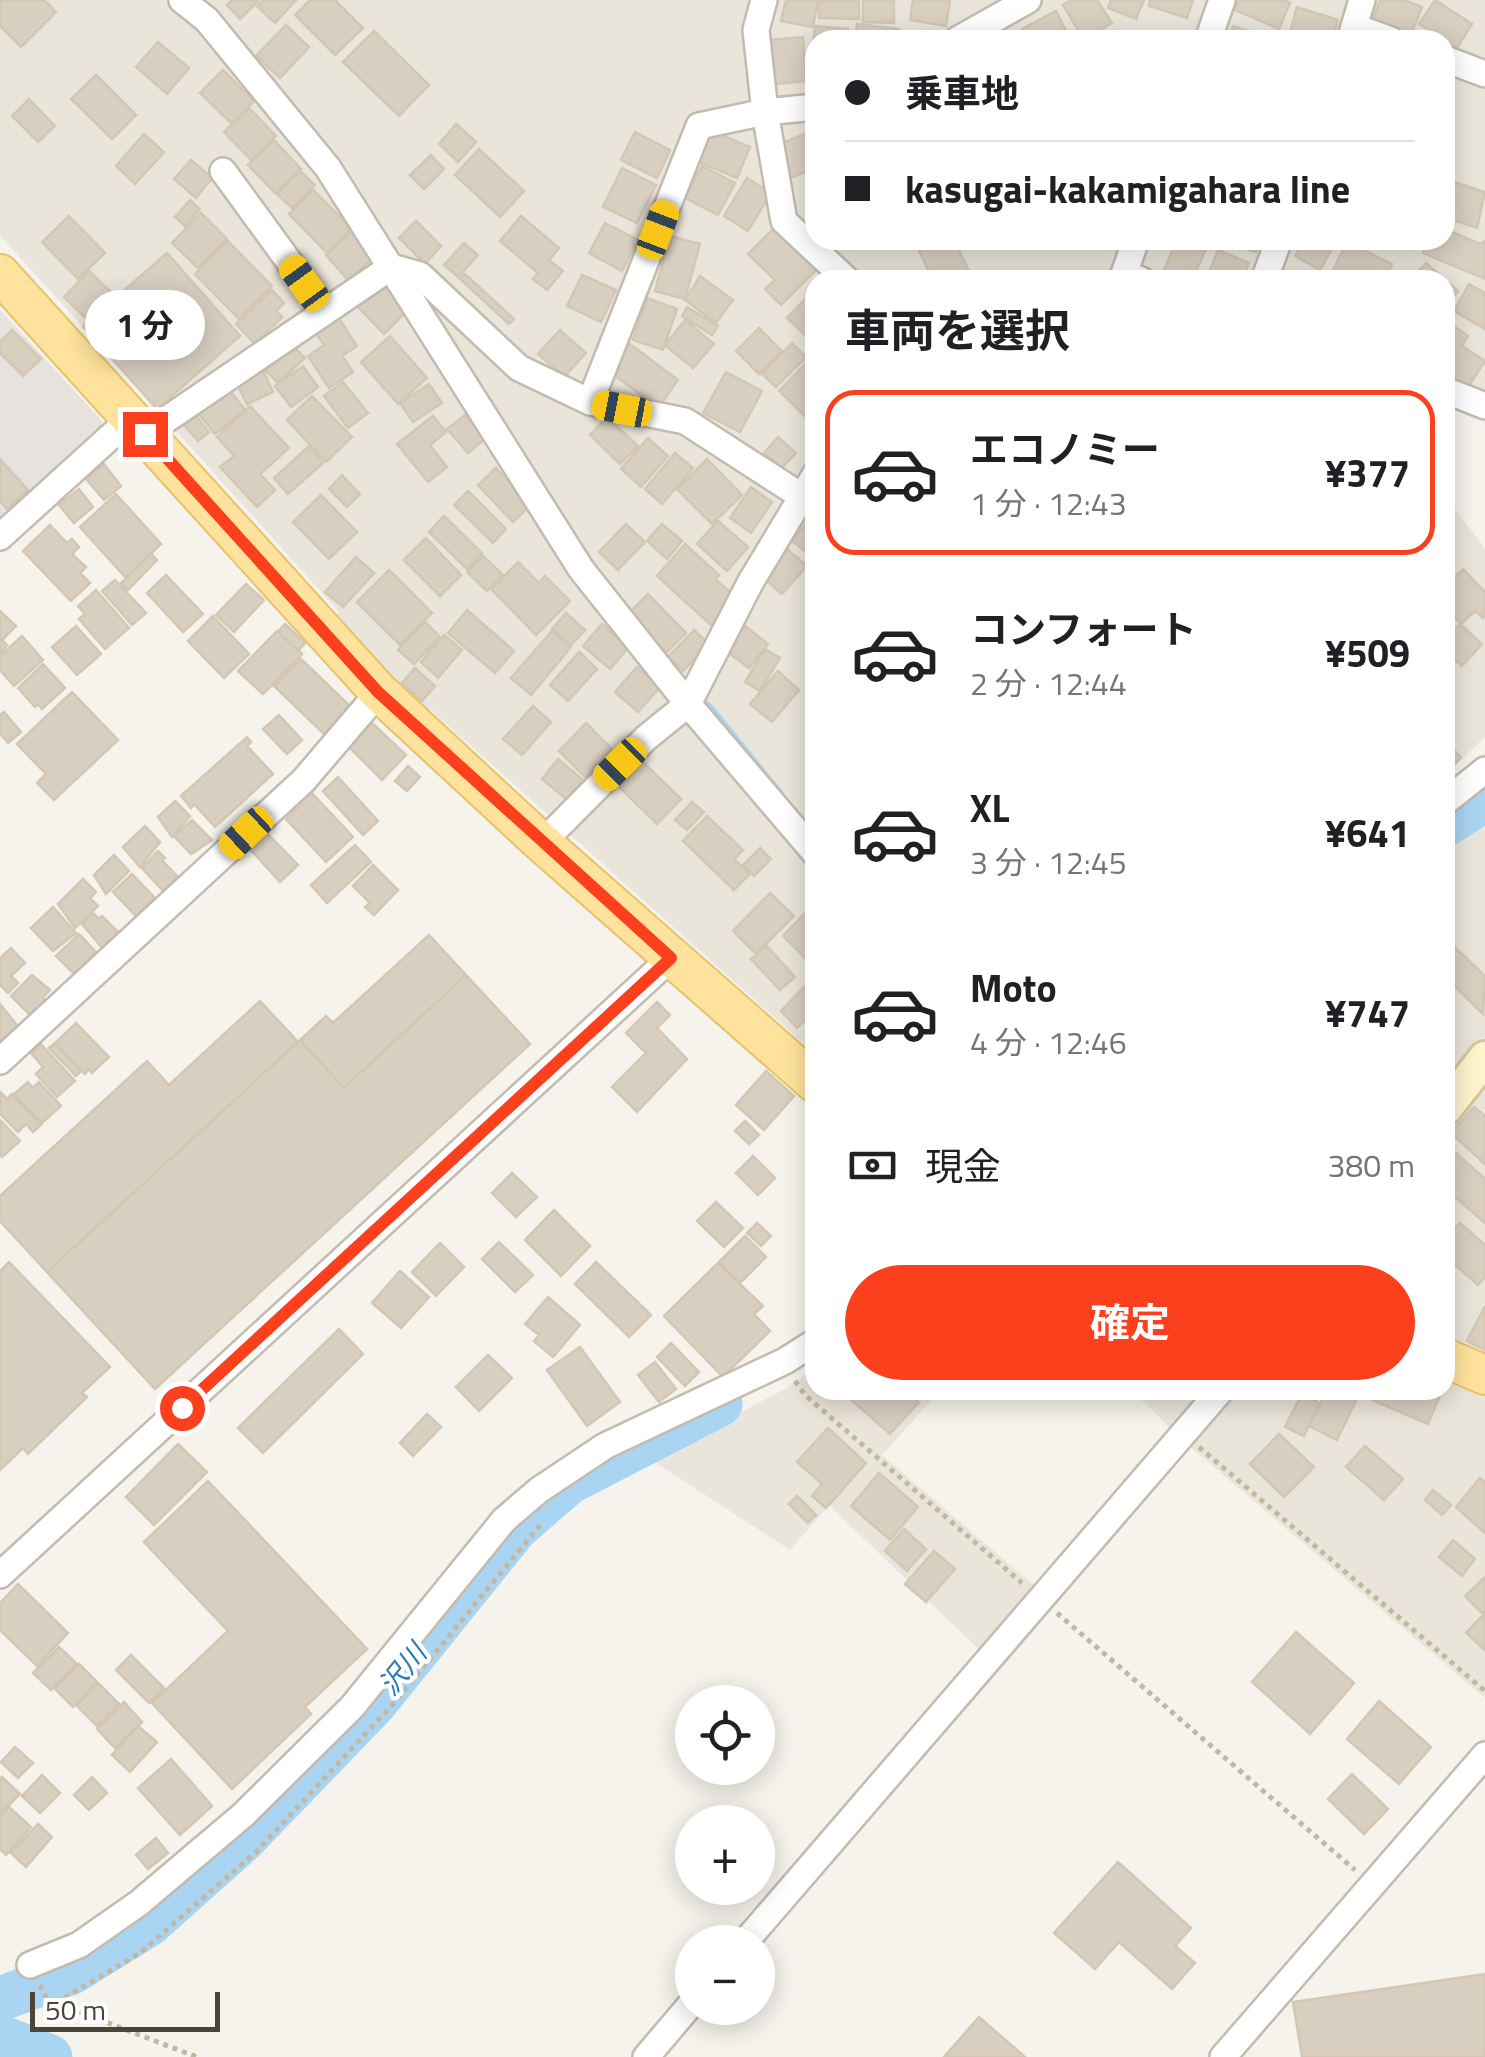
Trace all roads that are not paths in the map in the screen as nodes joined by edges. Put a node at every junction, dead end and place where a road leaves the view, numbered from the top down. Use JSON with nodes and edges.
{"nodes":[{"id":1,"x":182,"y":0,"type":"edge"},
{"id":2,"x":764,"y":0,"type":"edge"},
{"id":3,"x":1028,"y":0,"type":"edge"},
{"id":4,"x":1222,"y":0,"type":"edge"},
{"id":5,"x":1362,"y":0,"type":"edge"},
{"id":6,"x":975,"y":30,"type":"edge"},
{"id":7,"x":1212,"y":30,"type":"edge"},
{"id":8,"x":1354,"y":30,"type":"edge"},
{"id":9,"x":1455,"y":64,"type":"edge"},
{"id":10,"x":1485,"y":74,"type":"edge"},
{"id":11,"x":805,"y":107,"type":"edge"},
{"id":12,"x":765,"y":112,"type":"junction"},
{"id":13,"x":224,"y":171,"type":"dead end"},
{"id":14,"x":805,"y":241,"type":"edge"},
{"id":15,"x":815,"y":250,"type":"edge"},
{"id":16,"x":390,"y":268,"type":"junction"},
{"id":17,"x":836,"y":270,"type":"edge"},
{"id":18,"x":0,"y":274,"type":"edge"},
{"id":19,"x":325,"y":311,"type":"junction"},
{"id":20,"x":1455,"y":394,"type":"edge"},
{"id":21,"x":590,"y":402,"type":"junction"},
{"id":22,"x":1485,"y":406,"type":"edge"},
{"id":23,"x":138,"y":426,"type":"junction"},
{"id":24,"x":805,"y":500,"type":"edge"},
{"id":25,"x":805,"y":506,"type":"edge"},
{"id":26,"x":0,"y":537,"type":"edge"},
{"id":27,"x":378,"y":692,"type":"junction"},
{"id":28,"x":688,"y":704,"type":"junction"},
{"id":29,"x":1485,"y":770,"type":"edge"},
{"id":30,"x":1455,"y":794,"type":"edge"},
{"id":31,"x":805,"y":841,"type":"edge"},
{"id":32,"x":542,"y":843,"type":"junction"},
{"id":33,"x":671,"y":958,"type":"junction"},
{"id":34,"x":1485,"y":1058,"type":"edge"},
{"id":35,"x":0,"y":1061,"type":"edge"},
{"id":36,"x":805,"y":1074,"type":"edge"},
{"id":37,"x":1455,"y":1096,"type":"edge"},
{"id":38,"x":805,"y":1348,"type":"edge"},
{"id":39,"x":1455,"y":1362,"type":"edge"},
{"id":40,"x":1485,"y":1375,"type":"edge"},
{"id":41,"x":1214,"y":1400,"type":"edge"},
{"id":42,"x":3,"y":1567,"type":"edge"},
{"id":43,"x":1485,"y":1755,"type":"edge"},
{"id":44,"x":760,"y":1925,"type":"edge"},
{"id":45,"x":30,"y":1965,"type":"dead end"},
{"id":46,"x":675,"y":2023,"type":"edge"},
{"id":47,"x":646,"y":2057,"type":"edge"},
{"id":48,"x":1222,"y":2057,"type":"edge"}],
"edges":[{"from":1,"to":16,"type":"street"},
{"from":2,"to":12,"type":"street"},
{"from":3,"to":6,"type":"street"},
{"from":4,"to":7,"type":"street"},
{"from":5,"to":8,"type":"street"},
{"from":9,"to":10,"type":"street"},
{"from":11,"to":12,"type":"street"},
{"from":12,"to":14,"type":"street"},
{"from":12,"to":21,"type":"street"},
{"from":13,"to":19,"type":"street"},
{"from":15,"to":17,"type":"street"},
{"from":16,"to":19,"type":"street"},
{"from":16,"to":21,"type":"street"},
{"from":16,"to":28,"type":"street"},
{"from":18,"to":23,"type":"main road"},
{"from":19,"to":23,"type":"street"},
{"from":20,"to":22,"type":"street"},
{"from":21,"to":24,"type":"street"},
{"from":23,"to":26,"type":"street"},
{"from":23,"to":27,"type":"main road"},
{"from":25,"to":28,"type":"street"},
{"from":27,"to":32,"type":"main road"},
{"from":27,"to":35,"type":"street"},
{"from":28,"to":31,"type":"street"},
{"from":28,"to":32,"type":"street"},
{"from":29,"to":30,"type":"street"},
{"from":32,"to":33,"type":"main road"},
{"from":33,"to":36,"type":"main road"},
{"from":33,"to":42,"type":"street"},
{"from":34,"to":37,"type":"street"},
{"from":38,"to":45,"type":"street"},
{"from":39,"to":40,"type":"main road"},
{"from":41,"to":44,"type":"street"},
{"from":43,"to":48,"type":"street"},
{"from":46,"to":47,"type":"street"}]}
